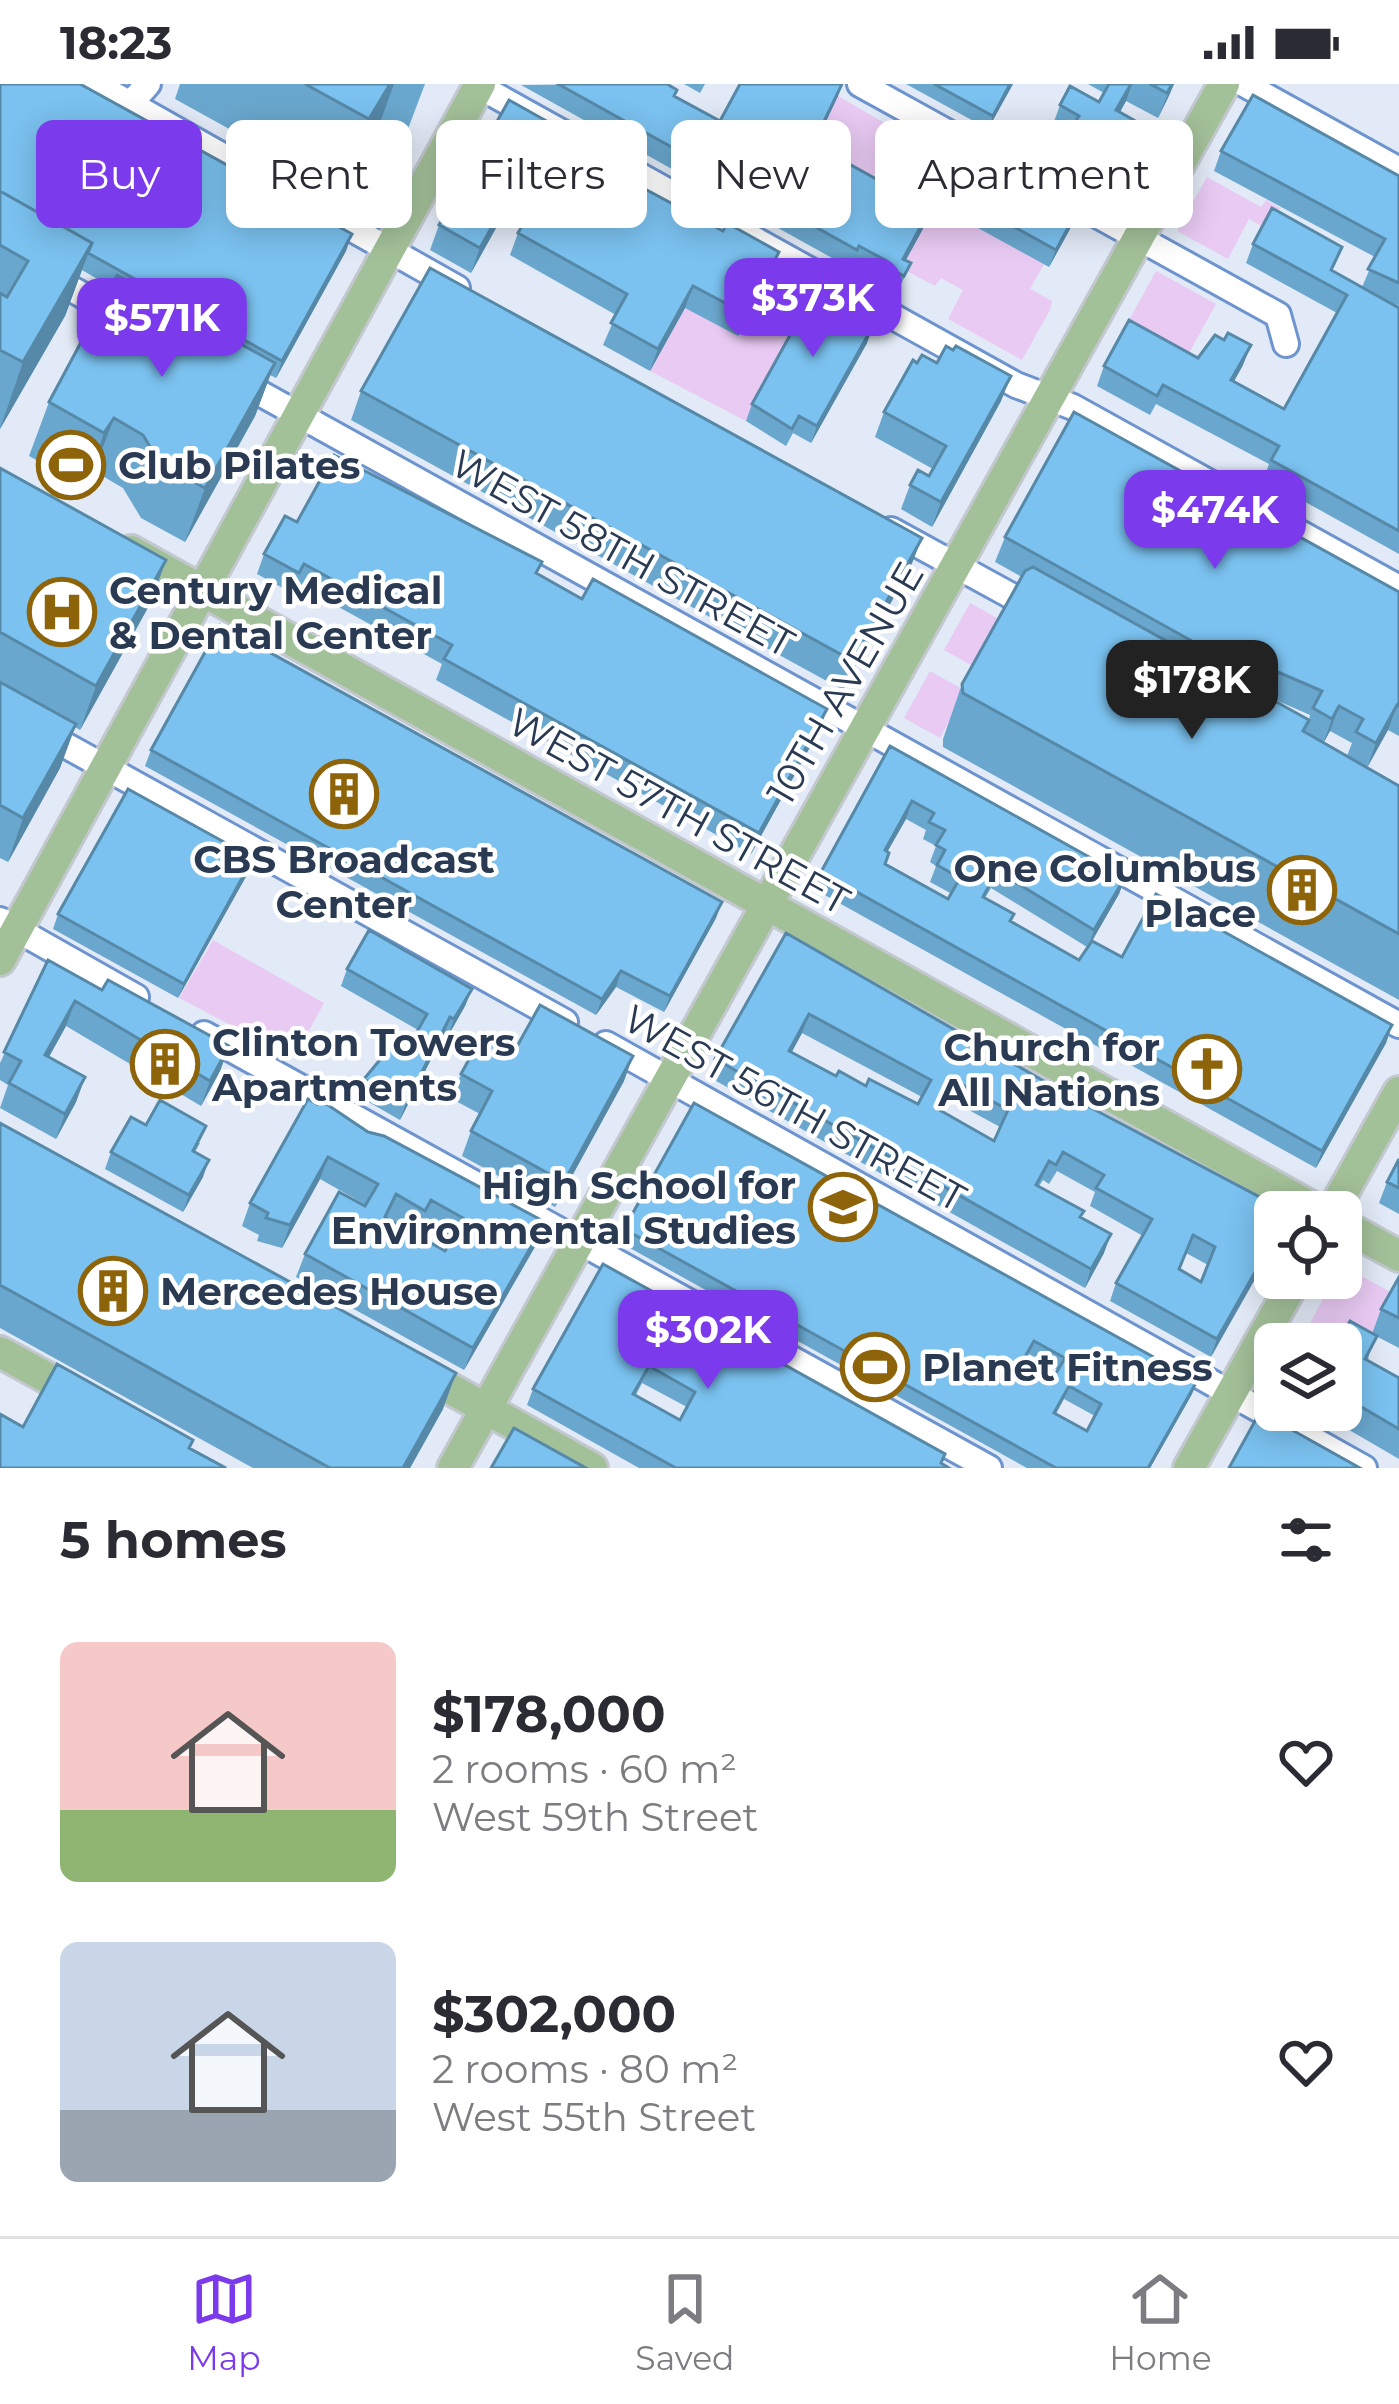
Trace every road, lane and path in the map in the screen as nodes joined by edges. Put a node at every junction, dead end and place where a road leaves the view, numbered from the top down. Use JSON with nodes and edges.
{"nodes":[{"id":1,"x":95,"y":84,"type":"edge"},
{"id":2,"x":148,"y":84,"type":"edge"},
{"id":3,"x":860,"y":84,"type":"edge"},
{"id":4,"x":1224,"y":84,"type":"edge"},
{"id":5,"x":1244,"y":84,"type":"edge"},
{"id":6,"x":478,"y":85,"type":"edge"},
{"id":7,"x":130,"y":104,"type":"junction"},
{"id":8,"x":1399,"y":170,"type":"edge"},
{"id":9,"x":1139,"y":238,"type":"junction"},
{"id":10,"x":0,"y":249,"type":"edge"},
{"id":11,"x":388,"y":250,"type":"junction"},
{"id":12,"x":474,"y":298,"type":"edge"},
{"id":13,"x":150,"y":332,"type":"edge"},
{"id":14,"x":1286,"y":344,"type":"dead end"},
{"id":15,"x":210,"y":366,"type":"edge"},
{"id":16,"x":1050,"y":398,"type":"junction"},
{"id":17,"x":297,"y":414,"type":"junction"},
{"id":18,"x":870,"y":519,"type":"edge"},
{"id":19,"x":100,"y":534,"type":"edge"},
{"id":20,"x":956,"y":566,"type":"junction"},
{"id":21,"x":1399,"y":588,"type":"edge"},
{"id":22,"x":201,"y":589,"type":"junction"},
{"id":23,"x":1054,"y":620,"type":"edge"},
{"id":24,"x":0,"y":709,"type":"edge"},
{"id":25,"x":865,"y":728,"type":"junction"},
{"id":26,"x":104,"y":768,"type":"junction"},
{"id":27,"x":764,"y":903,"type":"junction"},
{"id":28,"x":8,"y":925,"type":"edge"},
{"id":29,"x":0,"y":960,"type":"edge"},
{"id":30,"x":1399,"y":1025,"type":"edge"},
{"id":31,"x":667,"y":1078,"type":"junction"},
{"id":32,"x":1399,"y":1092,"type":"edge"},
{"id":33,"x":1282,"y":1191,"type":"edge"},
{"id":34,"x":1345,"y":1191,"type":"edge"},
{"id":35,"x":1362,"y":1236,"type":"edge"},
{"id":36,"x":579,"y":1241,"type":"junction"},
{"id":37,"x":1399,"y":1256,"type":"edge"},
{"id":38,"x":1284,"y":1299,"type":"edge"},
{"id":39,"x":379,"y":1349,"type":"edge"},
{"id":40,"x":0,"y":1352,"type":"edge"},
{"id":41,"x":1232,"y":1392,"type":"junction"},
{"id":42,"x":486,"y":1409,"type":"junction"},
{"id":43,"x":105,"y":1410,"type":"edge"},
{"id":44,"x":453,"y":1468,"type":"edge"},
{"id":45,"x":592,"y":1468,"type":"edge"},
{"id":46,"x":989,"y":1468,"type":"edge"},
{"id":47,"x":1189,"y":1468,"type":"edge"},
{"id":48,"x":1364,"y":1468,"type":"edge"}],
"edges":[{"from":1,"to":7,"type":"street"},
{"from":2,"to":7,"type":"street"},
{"from":3,"to":9,"type":"street"},
{"from":4,"to":9,"type":"main road","name":"10TH AVENUE"},
{"from":5,"to":8,"type":"street"},
{"from":6,"to":11,"type":"main road"},
{"from":6,"to":16,"type":"street"},
{"from":7,"to":11,"type":"street"},
{"from":9,"to":14,"type":"street"},
{"from":9,"to":16,"type":"main road","name":"10TH AVENUE"},
{"from":10,"to":13,"type":"street"},
{"from":11,"to":12,"type":"street"},
{"from":11,"to":17,"type":"main road"},
{"from":15,"to":17,"type":"street","name":"WEST 58TH STREET"},
{"from":16,"to":20,"type":"main road","name":"10TH AVENUE"},
{"from":16,"to":21,"type":"street"},
{"from":17,"to":22,"type":"main road"},
{"from":17,"to":25,"type":"street","name":"WEST 58TH STREET"},
{"from":18,"to":20,"type":"street"},
{"from":19,"to":22,"type":"main road","name":"WEST 57TH STREET"},
{"from":20,"to":23,"type":"street"},
{"from":20,"to":25,"type":"main road","name":"10TH AVENUE"},
{"from":22,"to":26,"type":"main road"},
{"from":22,"to":27,"type":"main road","name":"WEST 57TH STREET"},
{"from":24,"to":26,"type":"street","name":"WEST 56TH STREET"},
{"from":25,"to":27,"type":"main road","name":"10TH AVENUE"},
{"from":25,"to":30,"type":"street","name":"WEST 58TH STREET"},
{"from":26,"to":28,"type":"main road"},
{"from":26,"to":31,"type":"street","name":"WEST 56TH STREET"},
{"from":27,"to":31,"type":"main road","name":"10TH AVENUE"},
{"from":27,"to":33,"type":"main road","name":"WEST 57TH STREET"},
{"from":28,"to":29,"type":"main road"},
{"from":28,"to":36,"type":"street"},
{"from":31,"to":36,"type":"main road","name":"10TH AVENUE"},
{"from":31,"to":41,"type":"street","name":"WEST 56TH STREET"},
{"from":32,"to":34,"type":"main road"},
{"from":35,"to":37,"type":"main road"},
{"from":36,"to":42,"type":"main road","name":"10TH AVENUE"},
{"from":36,"to":46,"type":"street"},
{"from":38,"to":41,"type":"main road"},
{"from":39,"to":42,"type":"main road"},
{"from":40,"to":43,"type":"main road"},
{"from":41,"to":47,"type":"main road"},
{"from":41,"to":48,"type":"street","name":"WEST 56TH STREET"},
{"from":42,"to":44,"type":"main road","name":"10TH AVENUE"},
{"from":42,"to":45,"type":"main road"}]}
